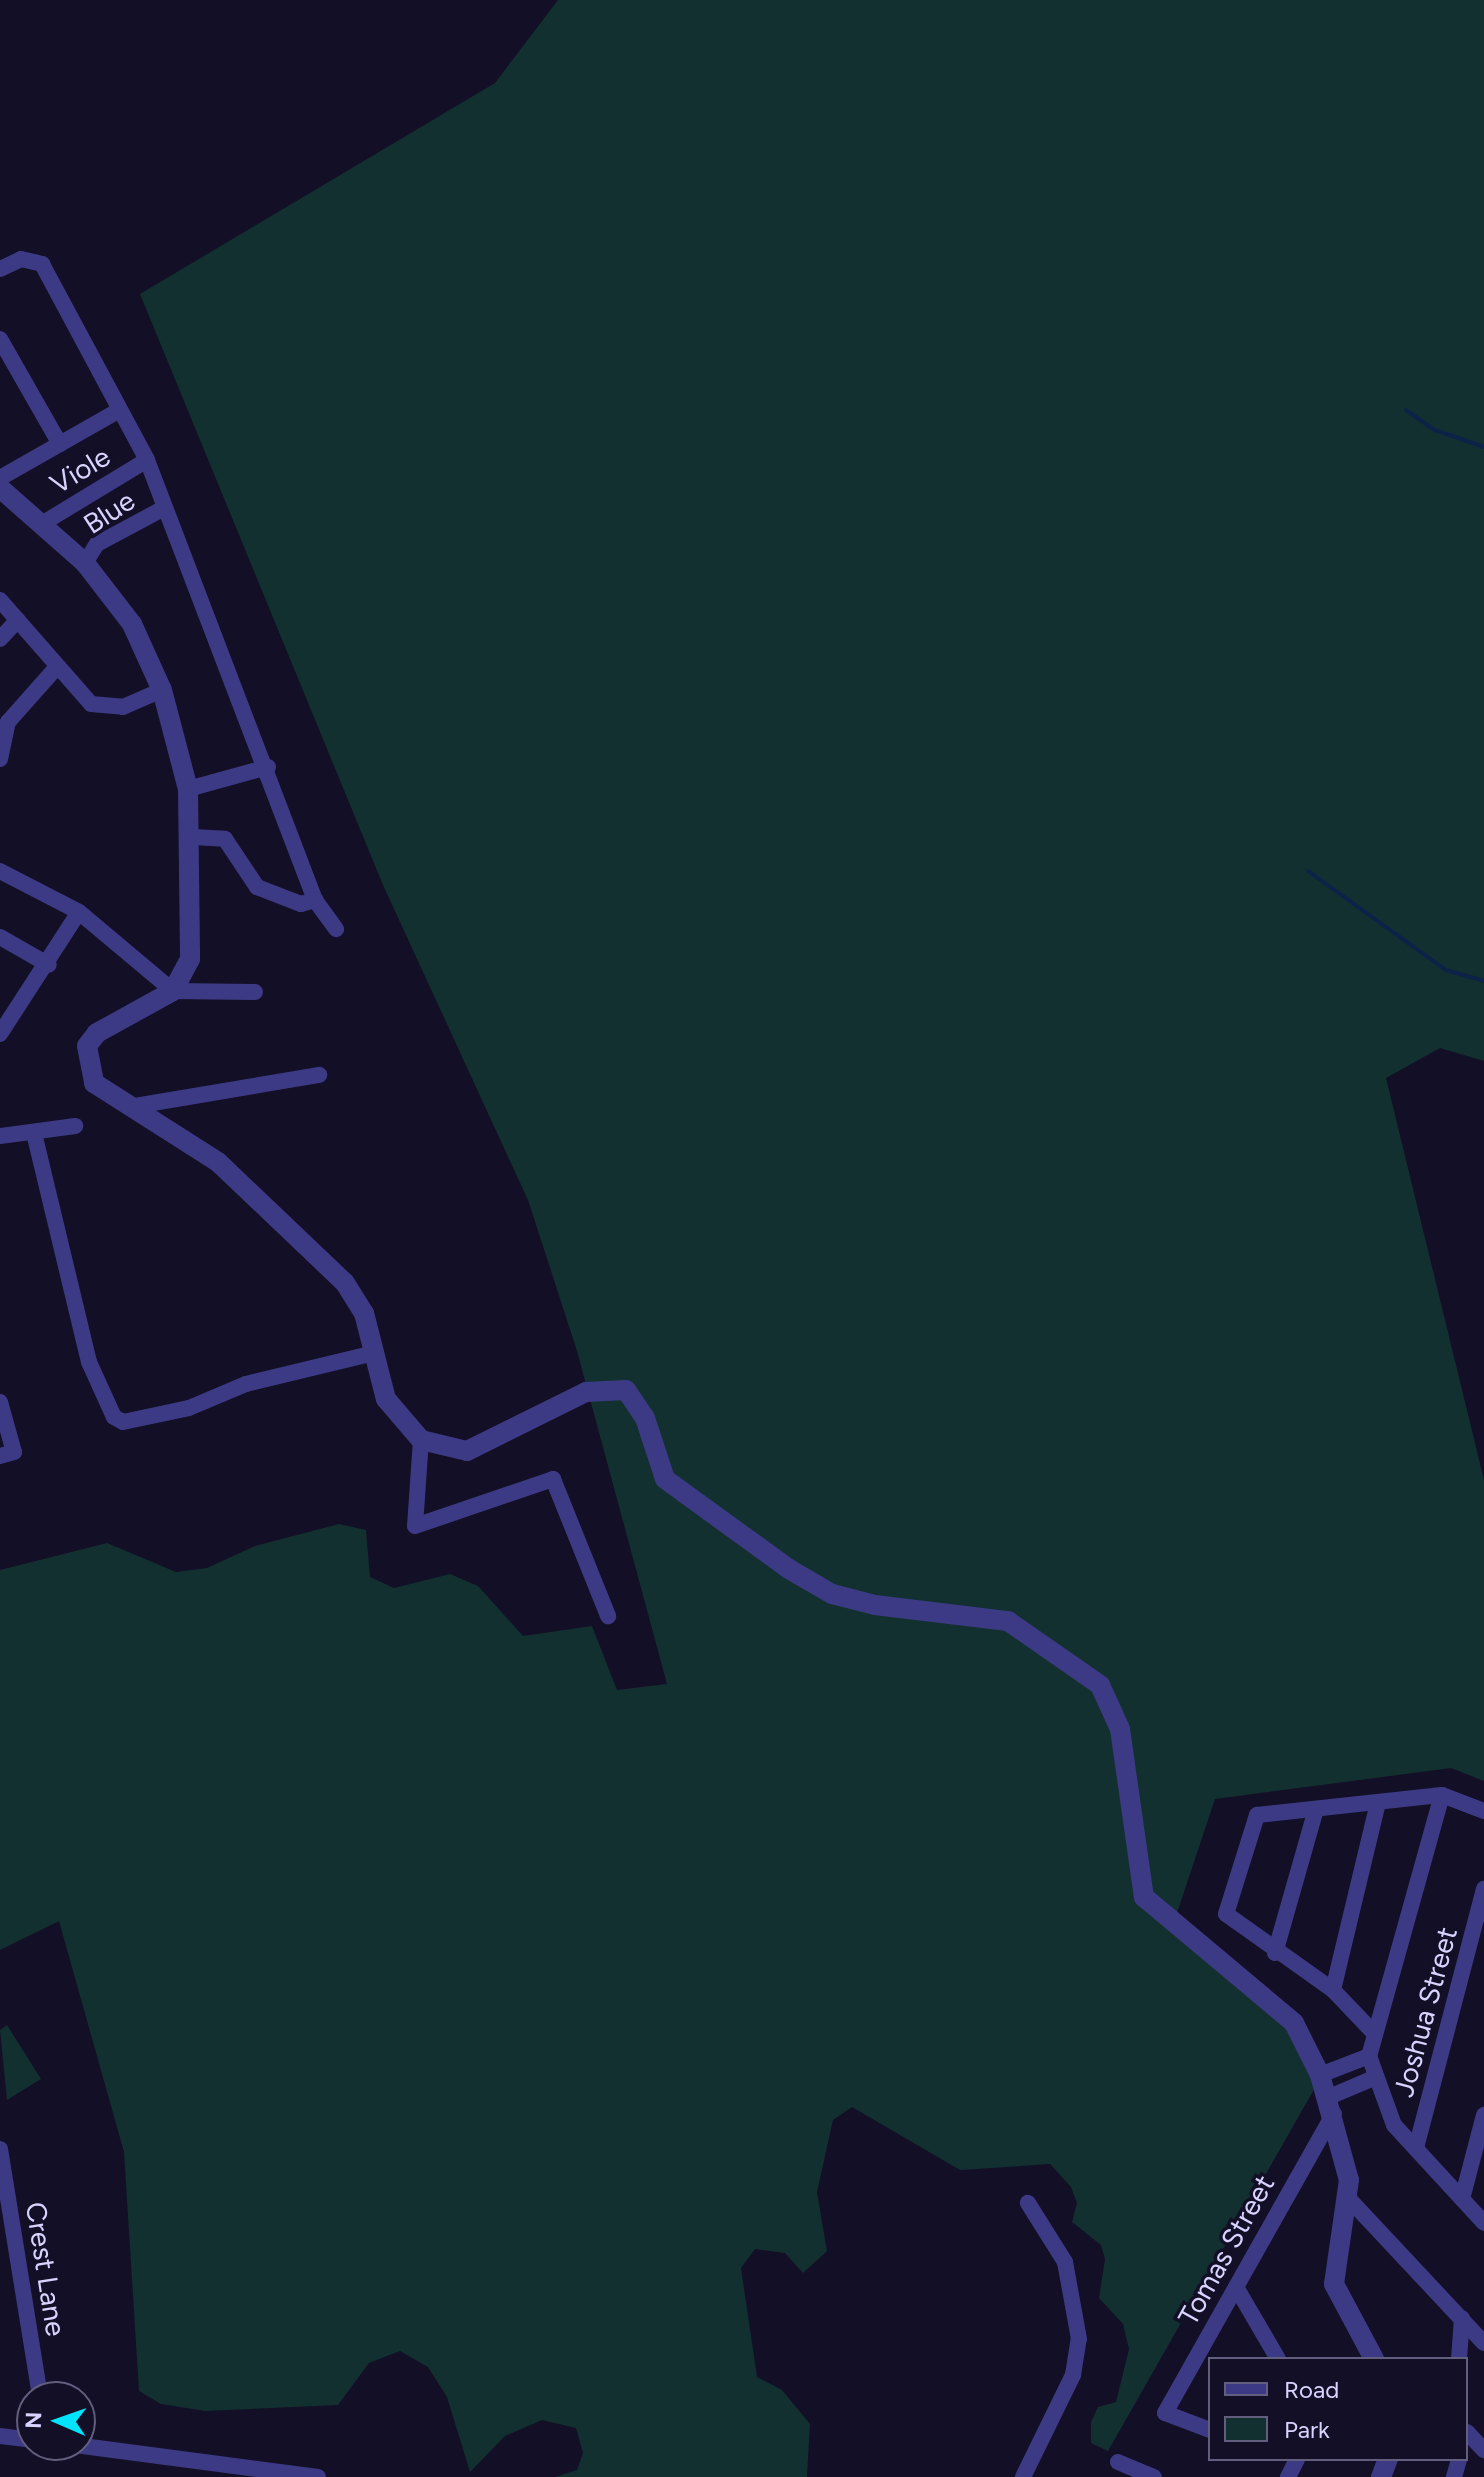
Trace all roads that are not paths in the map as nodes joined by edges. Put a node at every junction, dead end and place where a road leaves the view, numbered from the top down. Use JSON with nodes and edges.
{"nodes":[{"id":1,"x":0,"y":269,"type":"edge"},
{"id":2,"x":0,"y":339,"type":"edge"},
{"id":3,"x":118,"y":411,"type":"junction"},
{"id":4,"x":60,"y":444,"type":"junction"},
{"id":5,"x":147,"y":460,"type":"junction"},
{"id":6,"x":0,"y":478,"type":"edge"},
{"id":7,"x":0,"y":488,"type":"edge"},
{"id":8,"x":164,"y":508,"type":"junction"},
{"id":9,"x":40,"y":525,"type":"junction"},
{"id":10,"x":85,"y":563,"type":"junction"},
{"id":11,"x":0,"y":600,"type":"edge"},
{"id":12,"x":18,"y":620,"type":"junction"},
{"id":13,"x":0,"y":639,"type":"edge"},
{"id":14,"x":56,"y":668,"type":"junction"},
{"id":15,"x":162,"y":690,"type":"junction"},
{"id":16,"x":0,"y":759,"type":"edge"},
{"id":17,"x":268,"y":767,"type":"junction"},
{"id":18,"x":188,"y":789,"type":"junction"},
{"id":19,"x":192,"y":837,"type":"junction"},
{"id":20,"x":0,"y":871,"type":"edge"},
{"id":21,"x":315,"y":900,"type":"junction"},
{"id":22,"x":79,"y":912,"type":"junction"},
{"id":23,"x":336,"y":929,"type":"dead end"},
{"id":24,"x":0,"y":937,"type":"edge"},
{"id":25,"x":49,"y":965,"type":"junction"},
{"id":26,"x":173,"y":991,"type":"junction"},
{"id":27,"x":255,"y":992,"type":"dead end"},
{"id":28,"x":0,"y":1034,"type":"edge"},
{"id":29,"x":319,"y":1075,"type":"dead end"},
{"id":30,"x":129,"y":1107,"type":"junction"},
{"id":31,"x":75,"y":1126,"type":"dead end"},
{"id":32,"x":34,"y":1133,"type":"junction"},
{"id":33,"x":0,"y":1136,"type":"edge"},
{"id":34,"x":374,"y":1353,"type":"junction"},
{"id":35,"x":0,"y":1402,"type":"edge"},
{"id":36,"x":421,"y":1440,"type":"junction"},
{"id":37,"x":0,"y":1456,"type":"edge"},
{"id":38,"x":608,"y":1616,"type":"dead end"},
{"id":39,"x":1442,"y":1795,"type":"junction"},
{"id":40,"x":1378,"y":1802,"type":"junction"},
{"id":41,"x":1484,"y":1811,"type":"edge"},
{"id":42,"x":1315,"y":1813,"type":"junction"},
{"id":43,"x":1484,"y":1889,"type":"edge"},
{"id":44,"x":1275,"y":1953,"type":"junction"},
{"id":45,"x":1333,"y":1990,"type":"junction"},
{"id":46,"x":1373,"y":2032,"type":"junction"},
{"id":47,"x":1369,"y":2056,"type":"junction"},
{"id":48,"x":1320,"y":2075,"type":"junction"},
{"id":49,"x":1374,"y":2078,"type":"junction"},
{"id":50,"x":1331,"y":2105,"type":"junction"},
{"id":51,"x":1484,"y":2115,"type":"edge"},
{"id":52,"x":1416,"y":2148,"type":"junction"},
{"id":53,"x":0,"y":2149,"type":"edge"},
{"id":54,"x":1462,"y":2199,"type":"junction"},
{"id":55,"x":1350,"y":2200,"type":"junction"},
{"id":56,"x":1028,"y":2203,"type":"dead end"},
{"id":57,"x":1484,"y":2223,"type":"edge"},
{"id":58,"x":1236,"y":2287,"type":"junction"},
{"id":59,"x":1462,"y":2318,"type":"junction"},
{"id":60,"x":1484,"y":2343,"type":"edge"},
{"id":61,"x":1277,"y":2357,"type":"edge"},
{"id":62,"x":1373,"y":2357,"type":"edge"},
{"id":63,"x":1459,"y":2357,"type":"edge"},
{"id":64,"x":37,"y":2381,"type":"edge"},
{"id":65,"x":1208,"y":2429,"type":"edge"},
{"id":66,"x":1468,"y":2435,"type":"edge"},
{"id":67,"x":96,"y":2449,"type":"edge"},
{"id":68,"x":1484,"y":2450,"type":"edge"},
{"id":69,"x":1118,"y":2462,"type":"dead end"},
{"id":70,"x":209,"y":2470,"type":"edge"},
{"id":71,"x":318,"y":2477,"type":"edge"},
{"id":72,"x":1023,"y":2477,"type":"edge"},
{"id":73,"x":1154,"y":2477,"type":"edge"}],
"edges":[{"from":1,"to":3,"type":"street"},
{"from":2,"to":4,"type":"street"},
{"from":3,"to":4,"type":"street"},
{"from":3,"to":5,"type":"street"},
{"from":4,"to":6,"type":"street"},
{"from":5,"to":8,"type":"street"},
{"from":5,"to":9,"type":"street","name":"Viole"},
{"from":7,"to":9,"type":"street"},
{"from":8,"to":10,"type":"street","name":"Blue"},
{"from":8,"to":17,"type":"street"},
{"from":9,"to":10,"type":"street"},
{"from":10,"to":15,"type":"street"},
{"from":11,"to":12,"type":"street"},
{"from":12,"to":13,"type":"street"},
{"from":12,"to":14,"type":"street"},
{"from":14,"to":15,"type":"street"},
{"from":14,"to":16,"type":"street"},
{"from":15,"to":18,"type":"street"},
{"from":17,"to":18,"type":"street"},
{"from":17,"to":21,"type":"street"},
{"from":18,"to":19,"type":"street"},
{"from":19,"to":21,"type":"street"},
{"from":19,"to":26,"type":"street"},
{"from":20,"to":22,"type":"street"},
{"from":21,"to":23,"type":"street"},
{"from":22,"to":25,"type":"street"},
{"from":22,"to":26,"type":"street"},
{"from":24,"to":25,"type":"street"},
{"from":25,"to":28,"type":"street"},
{"from":26,"to":27,"type":"street"},
{"from":26,"to":30,"type":"street"},
{"from":29,"to":30,"type":"street"},
{"from":30,"to":34,"type":"street"},
{"from":31,"to":32,"type":"street"},
{"from":32,"to":33,"type":"street"},
{"from":32,"to":34,"type":"street"},
{"from":34,"to":36,"type":"street"},
{"from":35,"to":37,"type":"street"},
{"from":36,"to":38,"type":"street"},
{"from":36,"to":48,"type":"street"},
{"from":39,"to":40,"type":"street"},
{"from":39,"to":41,"type":"street"},
{"from":39,"to":46,"type":"street"},
{"from":40,"to":42,"type":"street"},
{"from":40,"to":45,"type":"street"},
{"from":42,"to":44,"type":"street"},
{"from":42,"to":44,"type":"street"},
{"from":43,"to":52,"type":"street","name":"Joshua Street"},
{"from":44,"to":45,"type":"street"},
{"from":45,"to":46,"type":"street"},
{"from":46,"to":47,"type":"street"},
{"from":47,"to":48,"type":"street"},
{"from":47,"to":49,"type":"street"},
{"from":48,"to":50,"type":"street"},
{"from":49,"to":50,"type":"street"},
{"from":49,"to":52,"type":"street"},
{"from":50,"to":55,"type":"street"},
{"from":50,"to":58,"type":"street","name":"Tomas Street"},
{"from":51,"to":54,"type":"street"},
{"from":52,"to":54,"type":"street"},
{"from":53,"to":64,"type":"street","name":"Crest Lane"},
{"from":54,"to":57,"type":"street"},
{"from":55,"to":59,"type":"street"},
{"from":55,"to":62,"type":"street"},
{"from":56,"to":72,"type":"street"},
{"from":58,"to":61,"type":"street"},
{"from":58,"to":65,"type":"street","name":"Tomas Street"},
{"from":59,"to":60,"type":"street"},
{"from":59,"to":63,"type":"street"},
{"from":66,"to":68,"type":"street"},
{"from":67,"to":70,"type":"street"},
{"from":69,"to":73,"type":"street"},
{"from":70,"to":71,"type":"street"}]}
